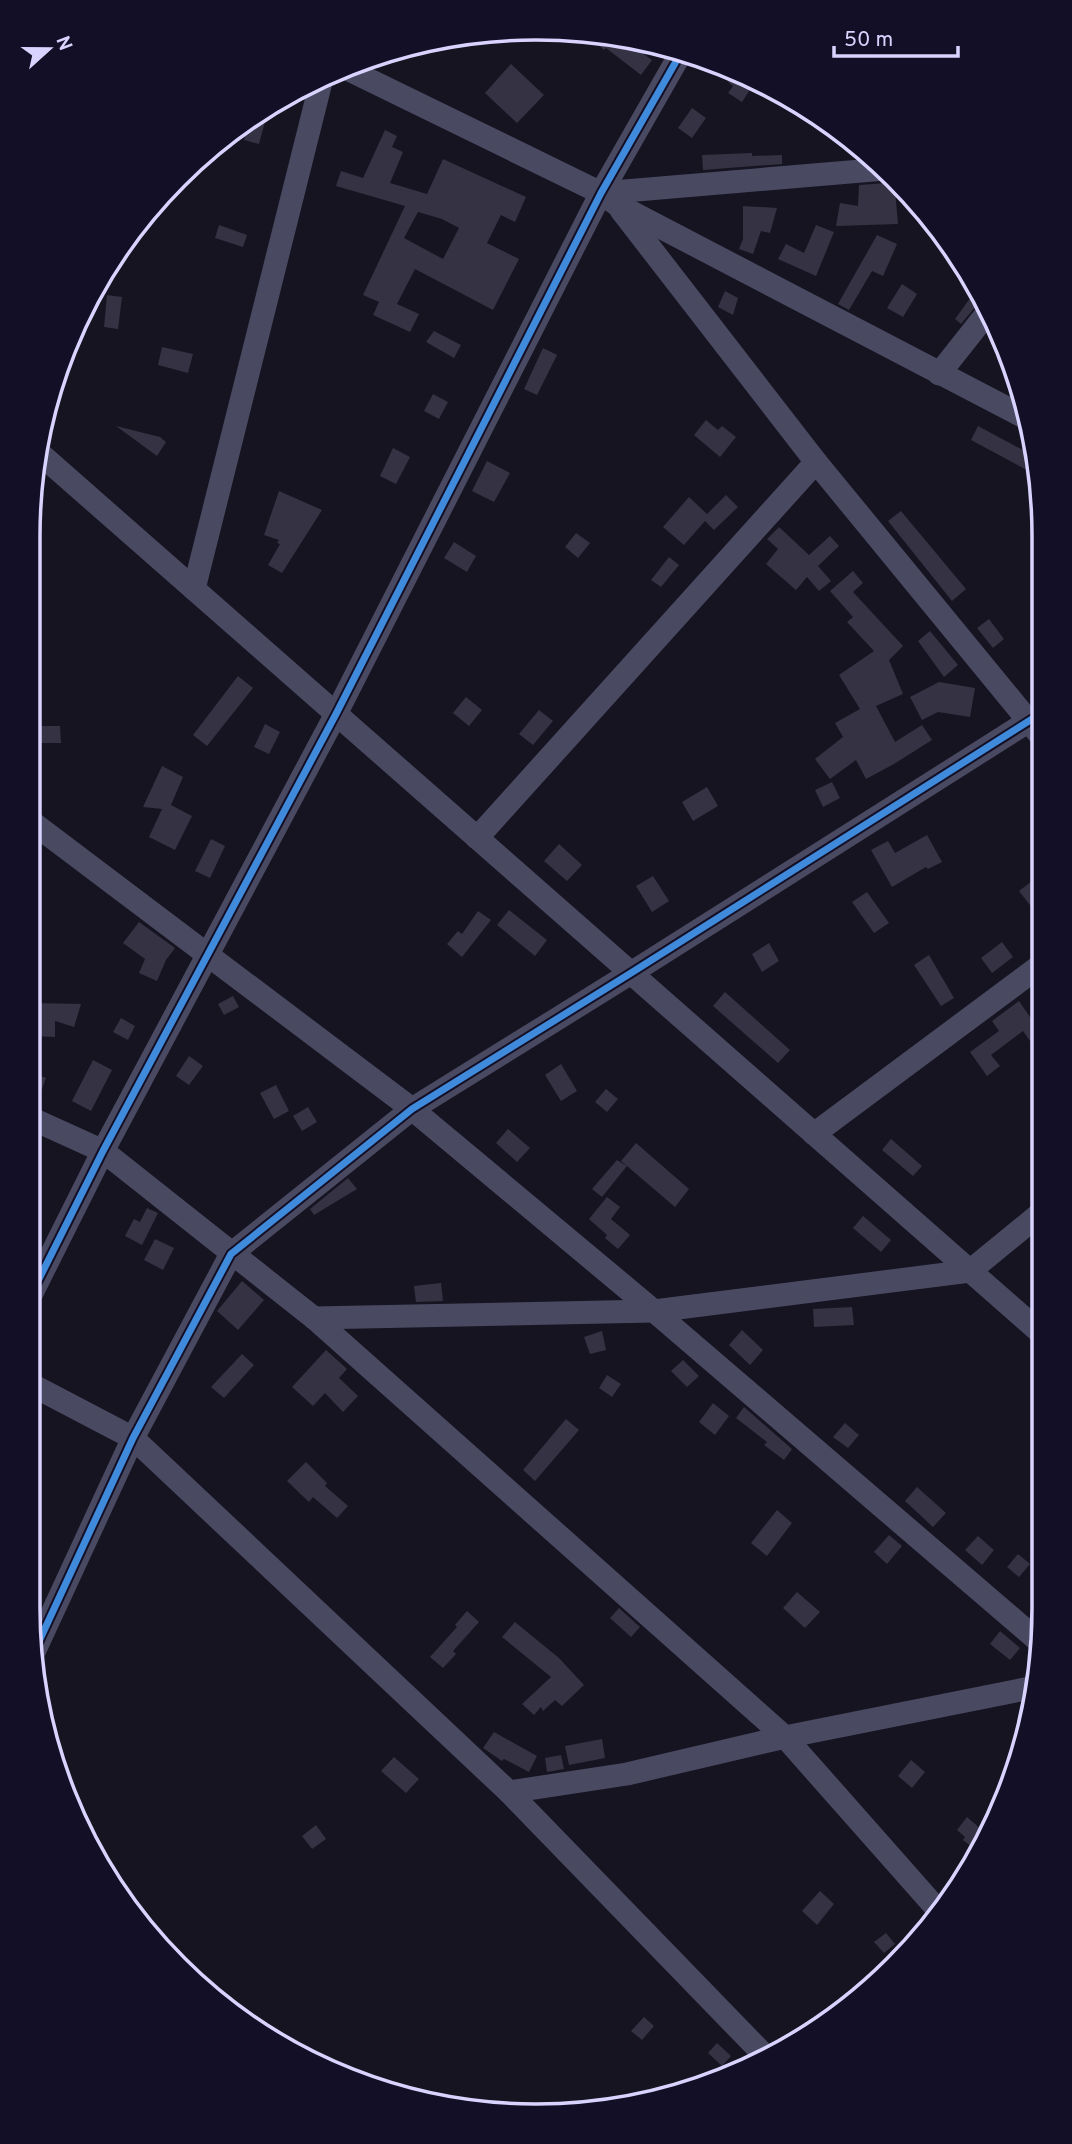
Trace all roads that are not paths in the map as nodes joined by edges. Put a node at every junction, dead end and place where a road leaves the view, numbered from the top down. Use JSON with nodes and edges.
{"nodes":[{"id":1,"x":677,"y":61,"type":"edge"},
{"id":2,"x":357,"y":74,"type":"edge"},
{"id":3,"x":319,"y":90,"type":"edge"},
{"id":4,"x":871,"y":170,"type":"edge"},
{"id":5,"x":609,"y":198,"type":"junction"},
{"id":6,"x":982,"y":319,"type":"edge"},
{"id":7,"x":939,"y":373,"type":"junction"},
{"id":8,"x":1016,"y":413,"type":"edge"},
{"id":9,"x":46,"y":460,"type":"edge"},
{"id":10,"x":816,"y":462,"type":"junction"},
{"id":11,"x":194,"y":589,"type":"junction"},
{"id":12,"x":336,"y":714,"type":"junction"},
{"id":13,"x":1032,"y":717,"type":"edge"},
{"id":14,"x":1032,"y":726,"type":"edge"},
{"id":15,"x":40,"y":828,"type":"edge"},
{"id":16,"x":477,"y":838,"type":"junction"},
{"id":17,"x":208,"y":953,"type":"junction"},
{"id":18,"x":1032,"y":972,"type":"edge"},
{"id":19,"x":631,"y":973,"type":"junction"},
{"id":20,"x":412,"y":1109,"type":"junction"},
{"id":21,"x":40,"y":1122,"type":"edge"},
{"id":22,"x":814,"y":1134,"type":"junction"},
{"id":23,"x":103,"y":1151,"type":"junction"},
{"id":24,"x":1032,"y":1220,"type":"edge"},
{"id":25,"x":231,"y":1254,"type":"junction"},
{"id":26,"x":970,"y":1271,"type":"junction"},
{"id":27,"x":40,"y":1277,"type":"edge"},
{"id":28,"x":654,"y":1311,"type":"junction"},
{"id":29,"x":314,"y":1318,"type":"junction"},
{"id":30,"x":1032,"y":1325,"type":"edge"},
{"id":31,"x":40,"y":1389,"type":"edge"},
{"id":32,"x":133,"y":1438,"type":"junction"},
{"id":33,"x":1031,"y":1635,"type":"edge"},
{"id":34,"x":41,"y":1637,"type":"edge"},
{"id":35,"x":1025,"y":1689,"type":"edge"},
{"id":36,"x":785,"y":1737,"type":"junction"},
{"id":37,"x":509,"y":1792,"type":"junction"},
{"id":38,"x":933,"y":1904,"type":"edge"},
{"id":39,"x":760,"y":2050,"type":"edge"}],
"edges":[{"from":1,"to":5,"type":"street"},
{"from":2,"to":5,"type":"street"},
{"from":3,"to":11,"type":"street"},
{"from":4,"to":5,"type":"street"},
{"from":5,"to":7,"type":"street"},
{"from":5,"to":10,"type":"street"},
{"from":5,"to":12,"type":"street"},
{"from":6,"to":7,"type":"street"},
{"from":7,"to":8,"type":"street"},
{"from":9,"to":11,"type":"street"},
{"from":10,"to":13,"type":"street"},
{"from":10,"to":16,"type":"street"},
{"from":11,"to":12,"type":"street"},
{"from":12,"to":16,"type":"street"},
{"from":12,"to":17,"type":"street"},
{"from":14,"to":19,"type":"street"},
{"from":15,"to":17,"type":"street"},
{"from":16,"to":19,"type":"street"},
{"from":17,"to":20,"type":"street"},
{"from":17,"to":23,"type":"street"},
{"from":18,"to":22,"type":"street"},
{"from":19,"to":20,"type":"street"},
{"from":19,"to":22,"type":"street"},
{"from":20,"to":25,"type":"street"},
{"from":20,"to":28,"type":"street"},
{"from":21,"to":23,"type":"street"},
{"from":22,"to":26,"type":"street"},
{"from":23,"to":25,"type":"street"},
{"from":23,"to":27,"type":"street"},
{"from":24,"to":26,"type":"street"},
{"from":25,"to":29,"type":"street"},
{"from":25,"to":32,"type":"street"},
{"from":26,"to":28,"type":"street"},
{"from":26,"to":30,"type":"street"},
{"from":28,"to":29,"type":"street"},
{"from":28,"to":33,"type":"street"},
{"from":29,"to":36,"type":"street"},
{"from":31,"to":32,"type":"street"},
{"from":32,"to":34,"type":"street"},
{"from":32,"to":37,"type":"street"},
{"from":35,"to":36,"type":"street"},
{"from":36,"to":37,"type":"street"},
{"from":36,"to":38,"type":"street"},
{"from":37,"to":39,"type":"street"}]}
